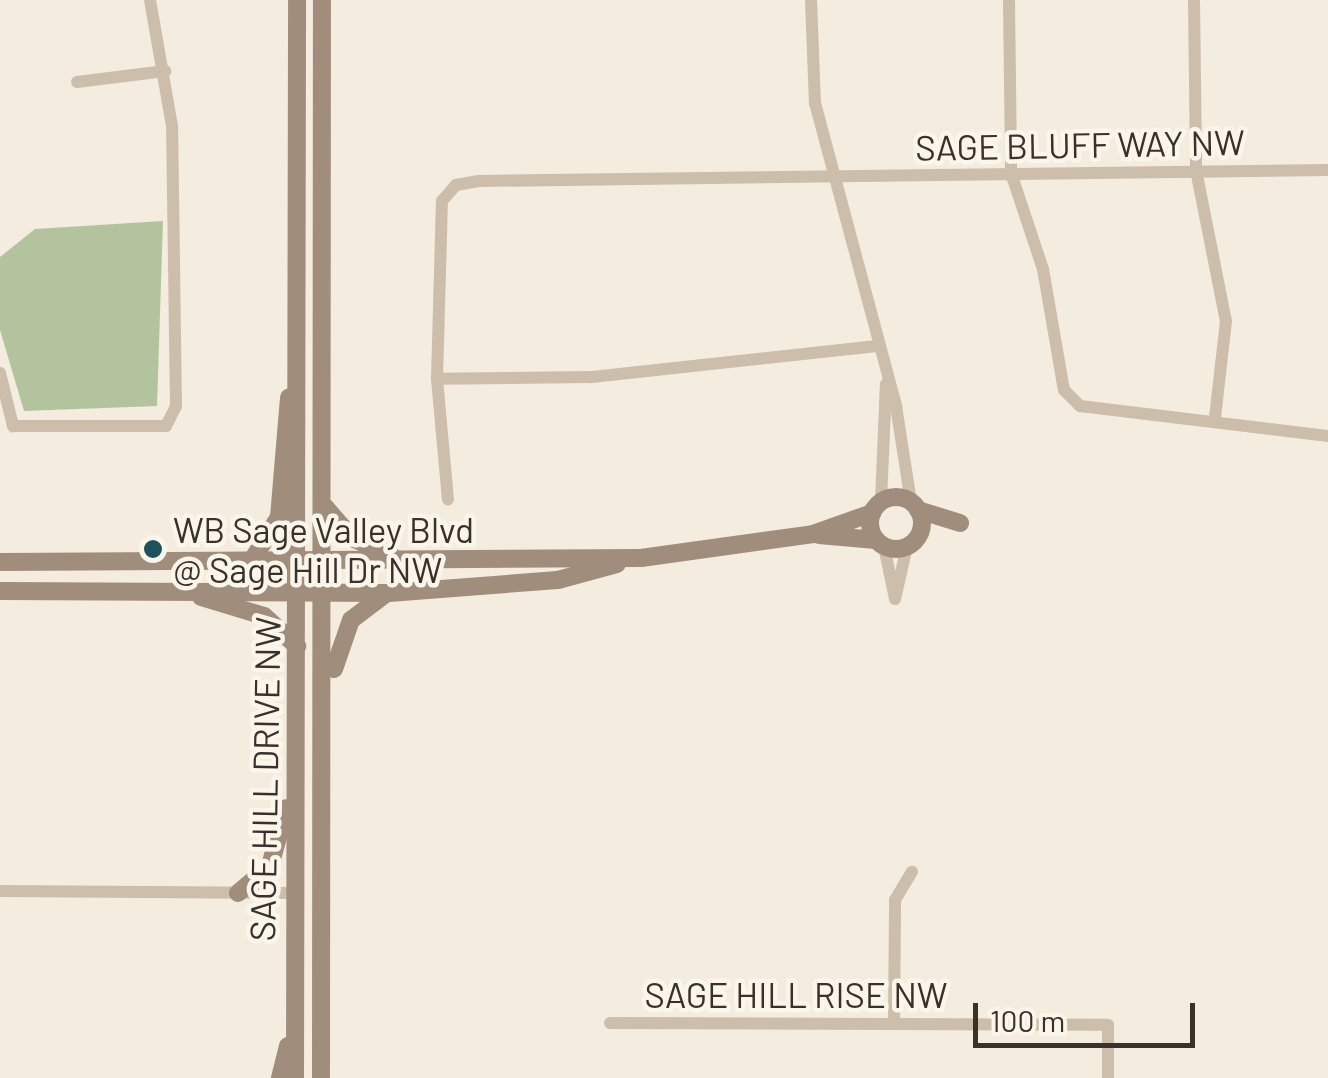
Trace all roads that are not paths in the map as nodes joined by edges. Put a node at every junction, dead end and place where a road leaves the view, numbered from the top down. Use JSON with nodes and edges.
{"nodes":[{"id":1,"x":150,"y":0,"type":"edge"},
{"id":2,"x":297,"y":0,"type":"edge"},
{"id":3,"x":322,"y":0,"type":"edge"},
{"id":4,"x":810,"y":0,"type":"edge"},
{"id":5,"x":1010,"y":0,"type":"edge"},
{"id":6,"x":1194,"y":0,"type":"edge"},
{"id":7,"x":165,"y":71,"type":"junction"},
{"id":8,"x":77,"y":82,"type":"dead end"},
{"id":9,"x":1196,"y":170,"type":"junction"},
{"id":10,"x":1328,"y":170,"type":"edge"},
{"id":11,"x":1011,"y":172,"type":"junction"},
{"id":12,"x":832,"y":181,"type":"junction"},
{"id":13,"x":877,"y":346,"type":"junction"},
{"id":14,"x":298,"y":362,"type":"junction"},
{"id":15,"x":0,"y":373,"type":"edge"},
{"id":16,"x":437,"y":379,"type":"junction"},
{"id":17,"x":886,"y":384,"type":"junction"},
{"id":18,"x":1215,"y":418,"type":"junction"},
{"id":19,"x":1328,"y":436,"type":"edge"},
{"id":20,"x":448,"y":500,"type":"dead end"},
{"id":21,"x":914,"y":506,"type":"junction"},
{"id":22,"x":325,"y":507,"type":"junction"},
{"id":23,"x":877,"y":507,"type":"junction"},
{"id":24,"x":813,"y":534,"type":"junction"},
{"id":25,"x":913,"y":540,"type":"junction"},
{"id":26,"x":880,"y":543,"type":"junction"},
{"id":27,"x":641,"y":558,"type":"junction"},
{"id":28,"x":401,"y":559,"type":"junction"},
{"id":29,"x":0,"y":562,"type":"edge"},
{"id":30,"x":251,"y":562,"type":"junction"},
{"id":31,"x":301,"y":562,"type":"junction"},
{"id":32,"x":326,"y":562,"type":"junction"},
{"id":33,"x":0,"y":590,"type":"edge"},
{"id":34,"x":176,"y":591,"type":"junction"},
{"id":35,"x":299,"y":592,"type":"junction"},
{"id":36,"x":325,"y":592,"type":"junction"},
{"id":37,"x":388,"y":593,"type":"junction"},
{"id":38,"x":296,"y":646,"type":"junction"},
{"id":39,"x":326,"y":722,"type":"junction"},
{"id":40,"x":295,"y":768,"type":"junction"},
{"id":41,"x":325,"y":769,"type":"junction"},
{"id":42,"x":912,"y":872,"type":"dead end"},
{"id":43,"x":0,"y":891,"type":"edge"},
{"id":44,"x":238,"y":893,"type":"junction"},
{"id":45,"x":294,"y":893,"type":"junction"},
{"id":46,"x":294,"y":1021,"type":"junction"},
{"id":47,"x":610,"y":1024,"type":"dead end"},
{"id":48,"x":894,"y":1024,"type":"junction"},
{"id":49,"x":280,"y":1078,"type":"edge"},
{"id":50,"x":295,"y":1078,"type":"edge"},
{"id":51,"x":321,"y":1078,"type":"edge"},
{"id":52,"x":1108,"y":1078,"type":"edge"}],
"edges":[{"from":1,"to":7,"type":"street"},
{"from":2,"to":14,"type":"street","name":"SAGE HILL DRIVE NW"},
{"from":3,"to":22,"type":"street","name":"SAGE HILL DRIVE NW"},
{"from":4,"to":12,"type":"street"},
{"from":5,"to":11,"type":"street"},
{"from":6,"to":9,"type":"street"},
{"from":7,"to":8,"type":"street"},
{"from":7,"to":15,"type":"street"},
{"from":9,"to":10,"type":"street","name":"SAGE BLUFF WAY NW"},
{"from":9,"to":11,"type":"street","name":"SAGE BLUFF WAY NW"},
{"from":9,"to":18,"type":"street"},
{"from":11,"to":12,"type":"street","name":"SAGE BLUFF WAY NW"},
{"from":11,"to":18,"type":"street"},
{"from":12,"to":13,"type":"street"},
{"from":12,"to":16,"type":"street","name":"SAGE BLUFF WAY NW"},
{"from":13,"to":16,"type":"street"},
{"from":13,"to":17,"type":"street"},
{"from":14,"to":30,"type":"street"},
{"from":14,"to":31,"type":"street","name":"SAGE HILL DRIVE NW"},
{"from":16,"to":20,"type":"street","name":"SAGE BLUFF WAY NW"},
{"from":17,"to":21,"type":"street"},
{"from":17,"to":23,"type":"street"},
{"from":18,"to":19,"type":"street"},
{"from":21,"to":23,"type":"street"},
{"from":21,"to":25,"type":"street"},
{"from":21,"to":25,"type":"street"},
{"from":22,"to":28,"type":"street"},
{"from":22,"to":32,"type":"street","name":"SAGE HILL DRIVE NW"},
{"from":23,"to":24,"type":"street"},
{"from":23,"to":26,"type":"street"},
{"from":24,"to":26,"type":"street"},
{"from":24,"to":27,"type":"street"},
{"from":25,"to":26,"type":"street"},
{"from":25,"to":26,"type":"street"},
{"from":27,"to":28,"type":"street"},
{"from":27,"to":37,"type":"street"},
{"from":28,"to":32,"type":"street"},
{"from":29,"to":30,"type":"street"},
{"from":30,"to":31,"type":"street"},
{"from":31,"to":32,"type":"street"},
{"from":31,"to":35,"type":"street","name":"SAGE HILL DRIVE NW"},
{"from":32,"to":36,"type":"street","name":"SAGE HILL DRIVE NW"},
{"from":33,"to":34,"type":"street"},
{"from":34,"to":35,"type":"street"},
{"from":34,"to":38,"type":"street"},
{"from":35,"to":36,"type":"street"},
{"from":35,"to":38,"type":"street","name":"SAGE HILL DRIVE NW"},
{"from":36,"to":37,"type":"street"},
{"from":36,"to":39,"type":"street","name":"SAGE HILL DRIVE NW"},
{"from":37,"to":39,"type":"street"},
{"from":38,"to":40,"type":"street","name":"SAGE HILL DRIVE NW"},
{"from":39,"to":41,"type":"street","name":"SAGE HILL DRIVE NW"},
{"from":40,"to":41,"type":"street"},
{"from":40,"to":44,"type":"street"},
{"from":40,"to":45,"type":"street","name":"SAGE HILL DRIVE NW"},
{"from":41,"to":51,"type":"street","name":"SAGE HILL DRIVE NW"},
{"from":42,"to":48,"type":"street"},
{"from":43,"to":44,"type":"street"},
{"from":44,"to":45,"type":"street"},
{"from":45,"to":46,"type":"street","name":"SAGE HILL DRIVE NW"},
{"from":46,"to":49,"type":"street"},
{"from":46,"to":50,"type":"street","name":"SAGE HILL DRIVE NW"},
{"from":47,"to":48,"type":"street","name":"SAGE HILL RISE NW"},
{"from":48,"to":52,"type":"street","name":"SAGE HILL RISE NW"}]}
